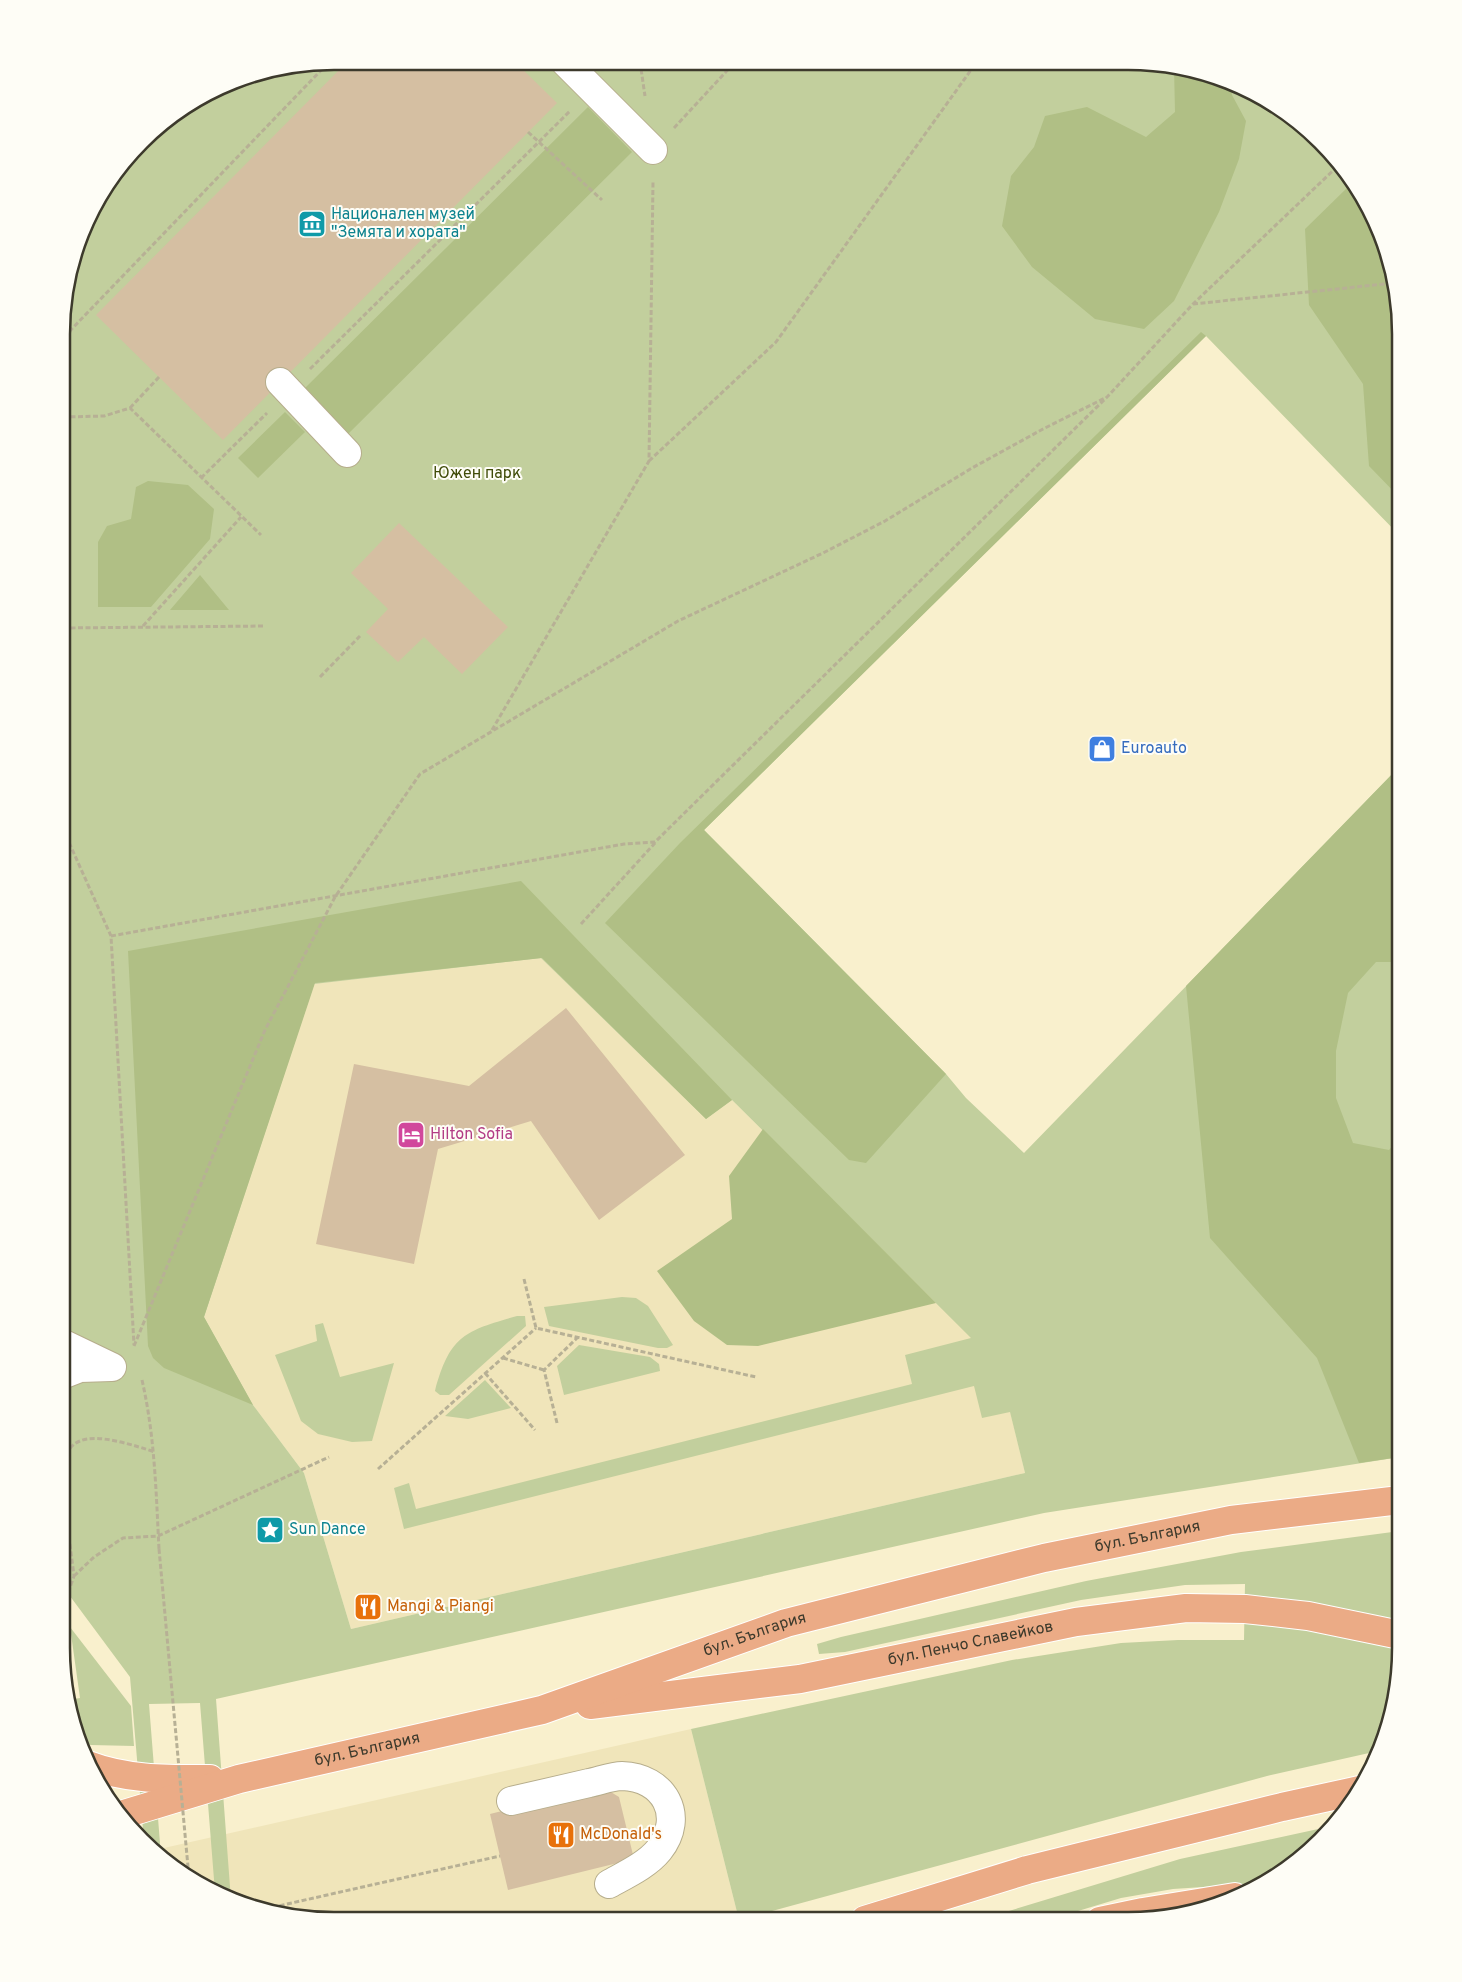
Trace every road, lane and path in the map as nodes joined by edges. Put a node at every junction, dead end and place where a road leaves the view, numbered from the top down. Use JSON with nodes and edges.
{"nodes":[{"id":1,"x":573,"y":70,"type":"edge"},
{"id":2,"x":728,"y":70,"type":"edge"},
{"id":3,"x":971,"y":70,"type":"edge"},
{"id":4,"x":321,"y":71,"type":"edge"},
{"id":5,"x":592,"y":90,"type":"junction"},
{"id":6,"x":528,"y":132,"type":"dead end"},
{"id":7,"x":538,"y":142,"type":"junction"},
{"id":8,"x":653,"y":150,"type":"junction"},
{"id":9,"x":1334,"y":170,"type":"edge"},
{"id":10,"x":602,"y":200,"type":"dead end"},
{"id":11,"x":1387,"y":285,"type":"edge"},
{"id":12,"x":1193,"y":304,"type":"junction"},
{"id":13,"x":70,"y":331,"type":"edge"},
{"id":14,"x":159,"y":377,"type":"dead end"},
{"id":15,"x":285,"y":386,"type":"junction"},
{"id":16,"x":1108,"y":396,"type":"junction"},
{"id":17,"x":130,"y":408,"type":"junction"},
{"id":18,"x":70,"y":417,"type":"edge"},
{"id":19,"x":347,"y":453,"type":"dead end"},
{"id":20,"x":649,"y":462,"type":"junction"},
{"id":21,"x":201,"y":478,"type":"junction"},
{"id":22,"x":241,"y":517,"type":"junction"},
{"id":23,"x":261,"y":536,"type":"dead end"},
{"id":24,"x":263,"y":626,"type":"dead end"},
{"id":25,"x":142,"y":627,"type":"junction"},
{"id":26,"x":70,"y":628,"type":"edge"},
{"id":27,"x":360,"y":636,"type":"dead end"},
{"id":28,"x":320,"y":677,"type":"dead end"},
{"id":29,"x":491,"y":732,"type":"junction"},
{"id":30,"x":655,"y":842,"type":"junction"},
{"id":31,"x":70,"y":845,"type":"edge"},
{"id":32,"x":335,"y":897,"type":"junction"},
{"id":33,"x":581,"y":924,"type":"dead end"},
{"id":34,"x":111,"y":936,"type":"junction"},
{"id":35,"x":524,"y":1279,"type":"dead end"},
{"id":36,"x":536,"y":1328,"type":"junction"},
{"id":37,"x":578,"y":1338,"type":"junction"},
{"id":38,"x":70,"y":1348,"type":"edge"},
{"id":39,"x":503,"y":1358,"type":"junction"},
{"id":40,"x":544,"y":1370,"type":"junction"},
{"id":41,"x":70,"y":1372,"type":"edge"},
{"id":42,"x":485,"y":1373,"type":"junction"},
{"id":43,"x":756,"y":1377,"type":"dead end"},
{"id":44,"x":141,"y":1380,"type":"dead end"},
{"id":45,"x":557,"y":1423,"type":"dead end"},
{"id":46,"x":535,"y":1430,"type":"dead end"},
{"id":47,"x":70,"y":1449,"type":"edge"},
{"id":48,"x":154,"y":1452,"type":"junction"},
{"id":49,"x":329,"y":1457,"type":"dead end"},
{"id":50,"x":378,"y":1469,"type":"dead end"},
{"id":51,"x":1392,"y":1501,"type":"edge"},
{"id":52,"x":158,"y":1536,"type":"junction"},
{"id":53,"x":70,"y":1545,"type":"edge"},
{"id":54,"x":74,"y":1576,"type":"junction"},
{"id":55,"x":70,"y":1588,"type":"edge"},
{"id":56,"x":1392,"y":1633,"type":"edge"},
{"id":57,"x":542,"y":1710,"type":"junction"},
{"id":58,"x":99,"y":1768,"type":"edge"},
{"id":59,"x":239,"y":1779,"type":"junction"},
{"id":60,"x":1348,"y":1793,"type":"edge"},
{"id":61,"x":510,"y":1801,"type":"dead end"},
{"id":62,"x":129,"y":1814,"type":"edge"},
{"id":63,"x":500,"y":1856,"type":"dead end"},
{"id":64,"x":188,"y":1867,"type":"edge"},
{"id":65,"x":609,"y":1884,"type":"dead end"},
{"id":66,"x":279,"y":1906,"type":"edge"},
{"id":67,"x":1185,"y":1906,"type":"edge"},
{"id":68,"x":1152,"y":1911,"type":"edge"},
{"id":69,"x":891,"y":1912,"type":"edge"}],
"edges":[{"from":1,"to":5,"type":"lane"},
{"from":2,"to":8,"type":"path"},
{"from":3,"to":20,"type":"path"},
{"from":4,"to":13,"type":"path"},
{"from":5,"to":7,"type":"path"},
{"from":5,"to":8,"type":"lane"},
{"from":6,"to":7,"type":"path"},
{"from":7,"to":10,"type":"path"},
{"from":7,"to":15,"type":"path"},
{"from":8,"to":20,"type":"path"},
{"from":9,"to":12,"type":"path"},
{"from":11,"to":12,"type":"path"},
{"from":12,"to":16,"type":"path"},
{"from":14,"to":17,"type":"path"},
{"from":15,"to":19,"type":"lane"},
{"from":15,"to":21,"type":"path"},
{"from":16,"to":29,"type":"path"},
{"from":16,"to":30,"type":"path"},
{"from":17,"to":18,"type":"path"},
{"from":17,"to":21,"type":"path"},
{"from":20,"to":29,"type":"path"},
{"from":21,"to":22,"type":"path"},
{"from":22,"to":23,"type":"path"},
{"from":22,"to":25,"type":"path"},
{"from":24,"to":25,"type":"path"},
{"from":25,"to":26,"type":"path"},
{"from":27,"to":28,"type":"path"},
{"from":29,"to":32,"type":"path"},
{"from":30,"to":32,"type":"path"},
{"from":30,"to":33,"type":"path"},
{"from":31,"to":34,"type":"path"},
{"from":32,"to":34,"type":"path"},
{"from":32,"to":34,"type":"path"},
{"from":35,"to":36,"type":"path"},
{"from":36,"to":37,"type":"path"},
{"from":36,"to":39,"type":"path"},
{"from":37,"to":40,"type":"path"},
{"from":37,"to":43,"type":"path"},
{"from":38,"to":41,"type":"lane"},
{"from":39,"to":40,"type":"path"},
{"from":39,"to":42,"type":"path"},
{"from":40,"to":45,"type":"path"},
{"from":42,"to":46,"type":"path"},
{"from":42,"to":50,"type":"path"},
{"from":44,"to":48,"type":"path"},
{"from":47,"to":48,"type":"path"},
{"from":48,"to":52,"type":"path"},
{"from":49,"to":52,"type":"path"},
{"from":51,"to":57,"type":"main road","name":"бул. България"},
{"from":52,"to":54,"type":"path"},
{"from":52,"to":64,"type":"path","bridge":true},
{"from":53,"to":54,"type":"path"},
{"from":54,"to":55,"type":"path"},
{"from":56,"to":57,"type":"main road","name":"бул. Пенчо Славейков"},
{"from":57,"to":59,"type":"main road","name":"бул. България"},
{"from":58,"to":59,"type":"main road"},
{"from":59,"to":62,"type":"main road","name":"бул. България"},
{"from":60,"to":69,"type":"main road"},
{"from":61,"to":65,"type":"lane"},
{"from":63,"to":66,"type":"path"},
{"from":67,"to":68,"type":"main road"}]}
